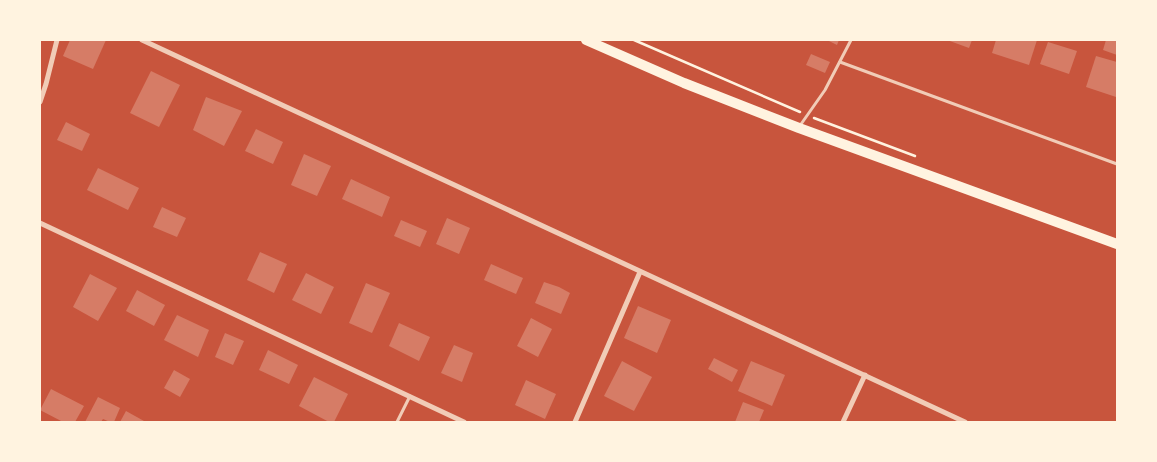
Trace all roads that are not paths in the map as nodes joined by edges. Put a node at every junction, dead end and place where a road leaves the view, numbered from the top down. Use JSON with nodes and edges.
{"nodes":[{"id":1,"x":57,"y":40,"type":"edge"},
{"id":2,"x":142,"y":40,"type":"edge"},
{"id":3,"x":586,"y":40,"type":"edge"},
{"id":4,"x":850,"y":40,"type":"edge"},
{"id":5,"x":840,"y":62,"type":"junction"},
{"id":6,"x":40,"y":102,"type":"edge"},
{"id":7,"x":799,"y":128,"type":"junction"},
{"id":8,"x":1117,"y":164,"type":"edge"},
{"id":9,"x":40,"y":223,"type":"edge"},
{"id":10,"x":1117,"y":244,"type":"edge"},
{"id":11,"x":640,"y":272,"type":"junction"},
{"id":12,"x":865,"y":375,"type":"junction"},
{"id":13,"x":410,"y":396,"type":"junction"},
{"id":14,"x":397,"y":422,"type":"edge"},
{"id":15,"x":464,"y":422,"type":"edge"},
{"id":16,"x":575,"y":422,"type":"edge"},
{"id":17,"x":843,"y":422,"type":"edge"},
{"id":18,"x":965,"y":422,"type":"edge"}],
"edges":[{"from":1,"to":6,"type":"street"},
{"from":2,"to":11,"type":"street"},
{"from":3,"to":7,"type":"main road"},
{"from":4,"to":5,"type":"lane"},
{"from":5,"to":7,"type":"lane"},
{"from":5,"to":8,"type":"lane"},
{"from":7,"to":10,"type":"main road"},
{"from":9,"to":13,"type":"street"},
{"from":11,"to":12,"type":"street"},
{"from":11,"to":16,"type":"street"},
{"from":12,"to":17,"type":"street"},
{"from":12,"to":18,"type":"street"},
{"from":13,"to":14,"type":"lane"},
{"from":13,"to":15,"type":"street"}]}
